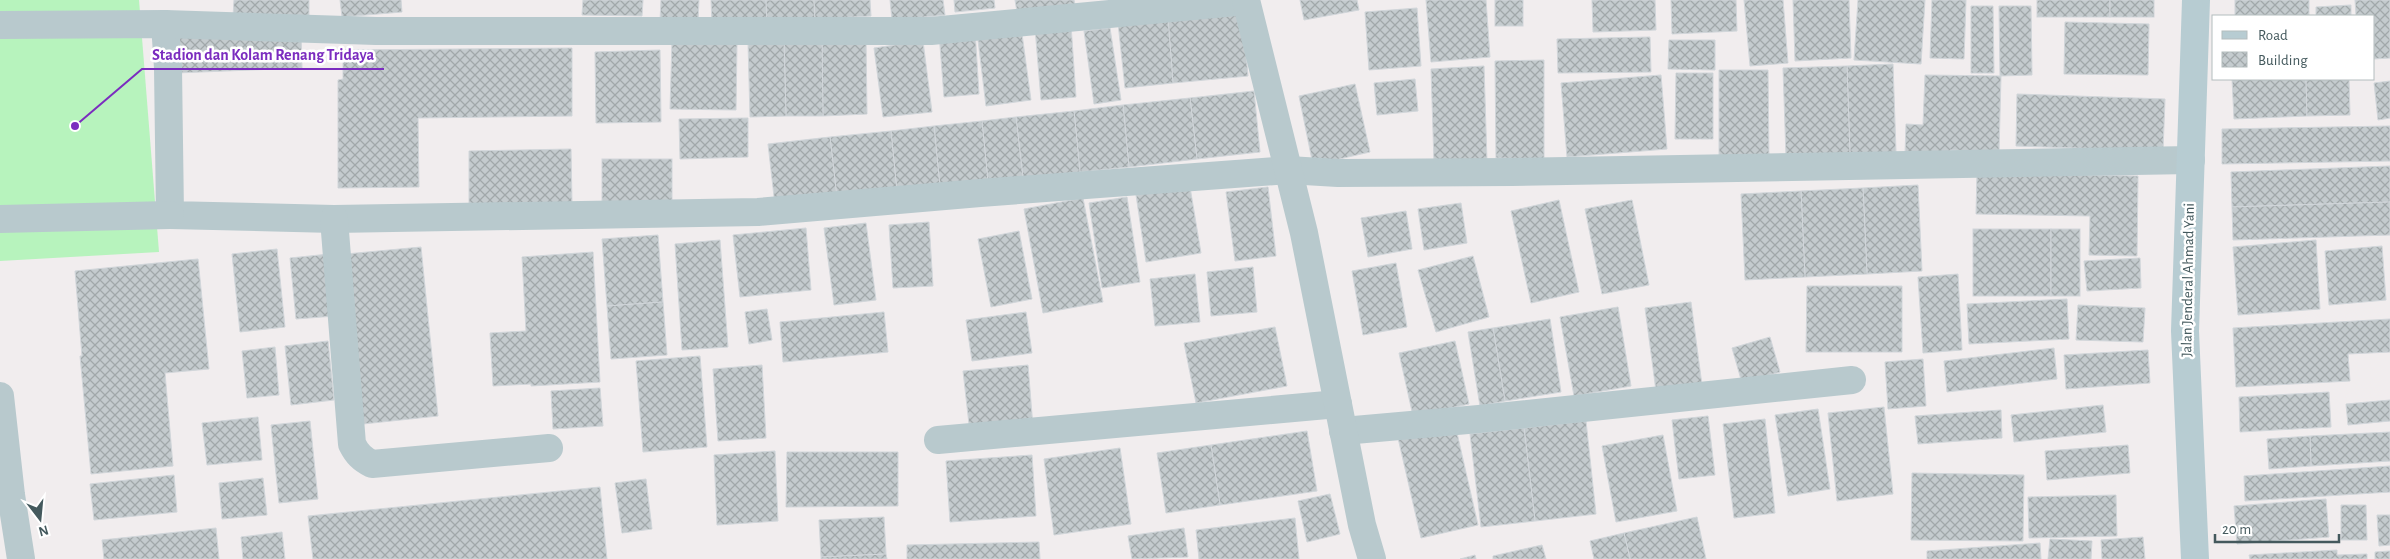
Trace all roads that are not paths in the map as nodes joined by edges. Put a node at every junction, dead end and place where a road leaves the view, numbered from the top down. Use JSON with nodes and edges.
{"nodes":[{"id":1,"x":1246,"y":0,"type":"edge"},
{"id":2,"x":2196,"y":0,"type":"edge"},
{"id":3,"x":165,"y":24,"type":"junction"},
{"id":4,"x":0,"y":25,"type":"edge"},
{"id":5,"x":2191,"y":160,"type":"junction"},
{"id":6,"x":1288,"y":170,"type":"junction"},
{"id":7,"x":170,"y":215,"type":"junction"},
{"id":8,"x":0,"y":219,"type":"edge"},
{"id":9,"x":334,"y":219,"type":"junction"},
{"id":10,"x":1852,"y":380,"type":"dead end"},
{"id":11,"x":0,"y":396,"type":"edge"},
{"id":12,"x":1338,"y":404,"type":"junction"},
{"id":13,"x":1343,"y":431,"type":"junction"},
{"id":14,"x":938,"y":440,"type":"dead end"},
{"id":15,"x":549,"y":448,"type":"dead end"},
{"id":16,"x":21,"y":559,"type":"edge"},
{"id":17,"x":1372,"y":559,"type":"edge"},
{"id":18,"x":2195,"y":559,"type":"edge"}],
"edges":[{"from":1,"to":3,"type":"street"},
{"from":1,"to":6,"type":"street"},
{"from":2,"to":5,"type":"main road","name":"Jalan Jenderal Ahmad Yani"},
{"from":3,"to":4,"type":"street"},
{"from":3,"to":7,"type":"street"},
{"from":5,"to":6,"type":"street"},
{"from":5,"to":18,"type":"main road","name":"Jalan Jenderal Ahmad Yani"},
{"from":6,"to":9,"type":"street"},
{"from":6,"to":12,"type":"street"},
{"from":7,"to":8,"type":"street"},
{"from":7,"to":9,"type":"street"},
{"from":9,"to":15,"type":"street"},
{"from":10,"to":13,"type":"street"},
{"from":11,"to":16,"type":"street"},
{"from":12,"to":13,"type":"street"},
{"from":12,"to":14,"type":"street"},
{"from":13,"to":17,"type":"street"}]}
